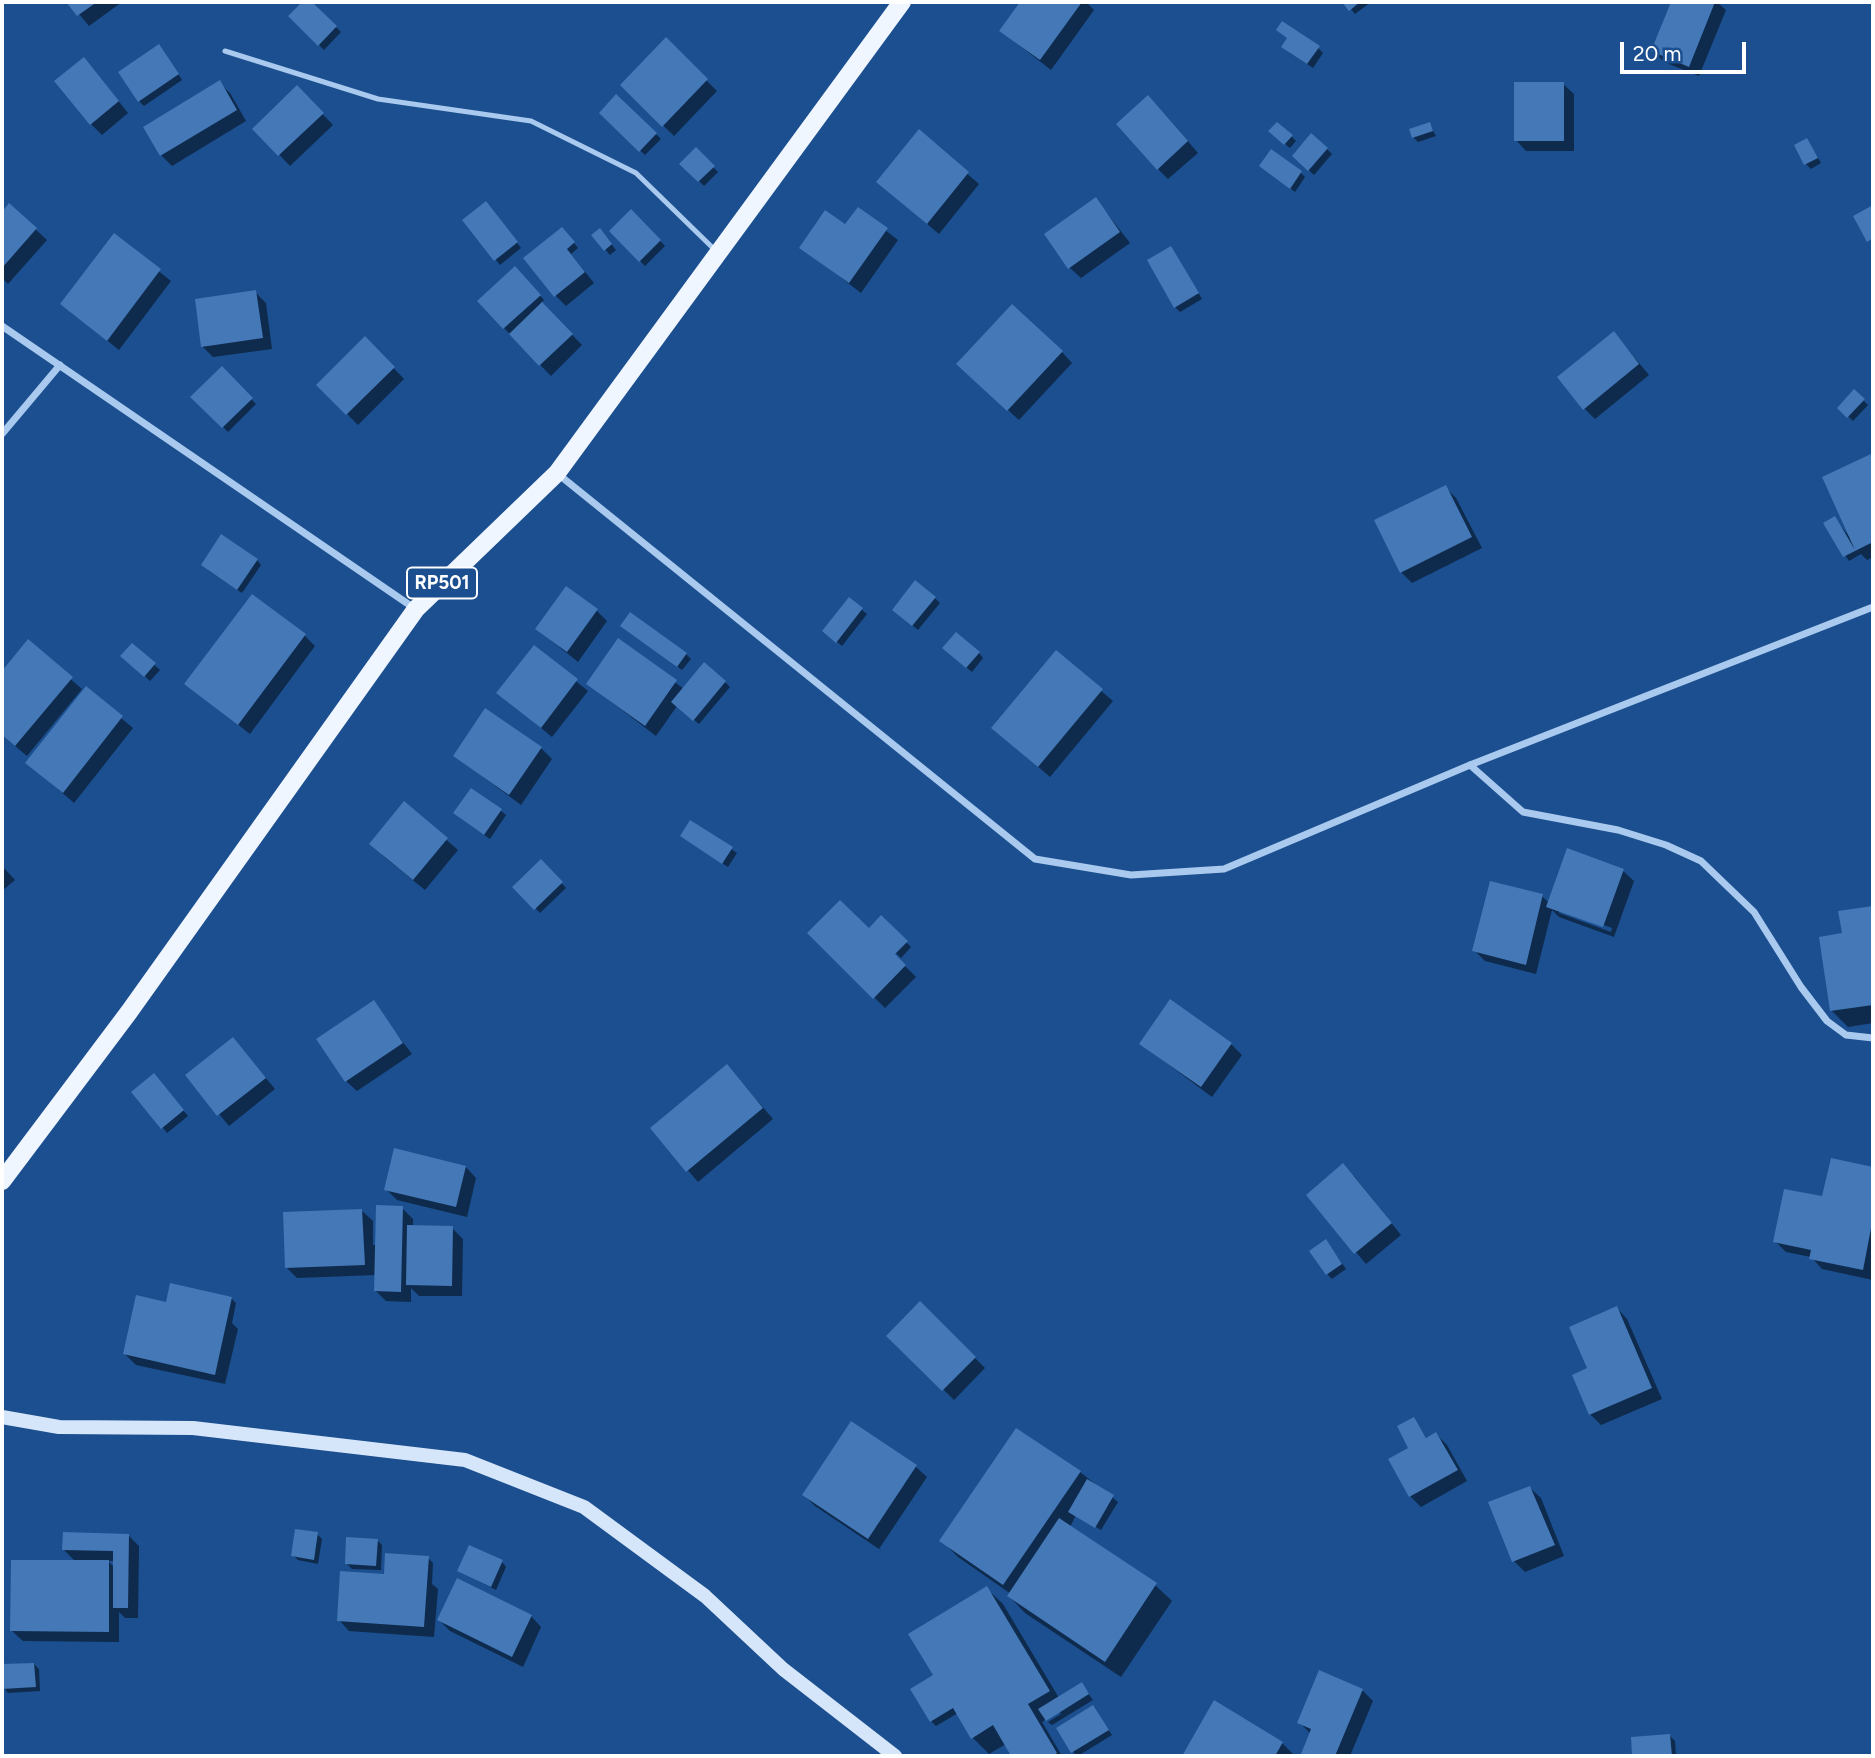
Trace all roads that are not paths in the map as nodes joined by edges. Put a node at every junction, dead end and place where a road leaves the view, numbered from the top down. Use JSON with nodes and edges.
{"nodes":[{"id":1,"x":902,"y":2,"type":"edge"},
{"id":2,"x":225,"y":51,"type":"dead end"},
{"id":3,"x":718,"y":253,"type":"junction"},
{"id":4,"x":2,"y":326,"type":"edge"},
{"id":5,"x":60,"y":365,"type":"junction"},
{"id":6,"x":2,"y":434,"type":"edge"},
{"id":7,"x":557,"y":473,"type":"junction"},
{"id":8,"x":1873,"y":607,"type":"edge"},
{"id":9,"x":416,"y":609,"type":"junction"},
{"id":10,"x":1470,"y":765,"type":"junction"},
{"id":11,"x":1873,"y":1038,"type":"edge"},
{"id":12,"x":2,"y":1181,"type":"edge"},
{"id":13,"x":2,"y":1417,"type":"edge"},
{"id":14,"x":895,"y":1756,"type":"edge"}],
"edges":[{"from":1,"to":3,"type":"main road","number":"RP501"},
{"from":2,"to":3,"type":"lane"},
{"from":3,"to":7,"type":"main road","number":"RP501"},
{"from":4,"to":5,"type":"street"},
{"from":5,"to":6,"type":"street"},
{"from":5,"to":9,"type":"street"},
{"from":7,"to":9,"type":"main road","number":"RP501"},
{"from":7,"to":10,"type":"street"},
{"from":8,"to":10,"type":"street"},
{"from":9,"to":12,"type":"main road","number":"RP501"},
{"from":10,"to":11,"type":"street"},
{"from":13,"to":14,"type":"main road"}]}
